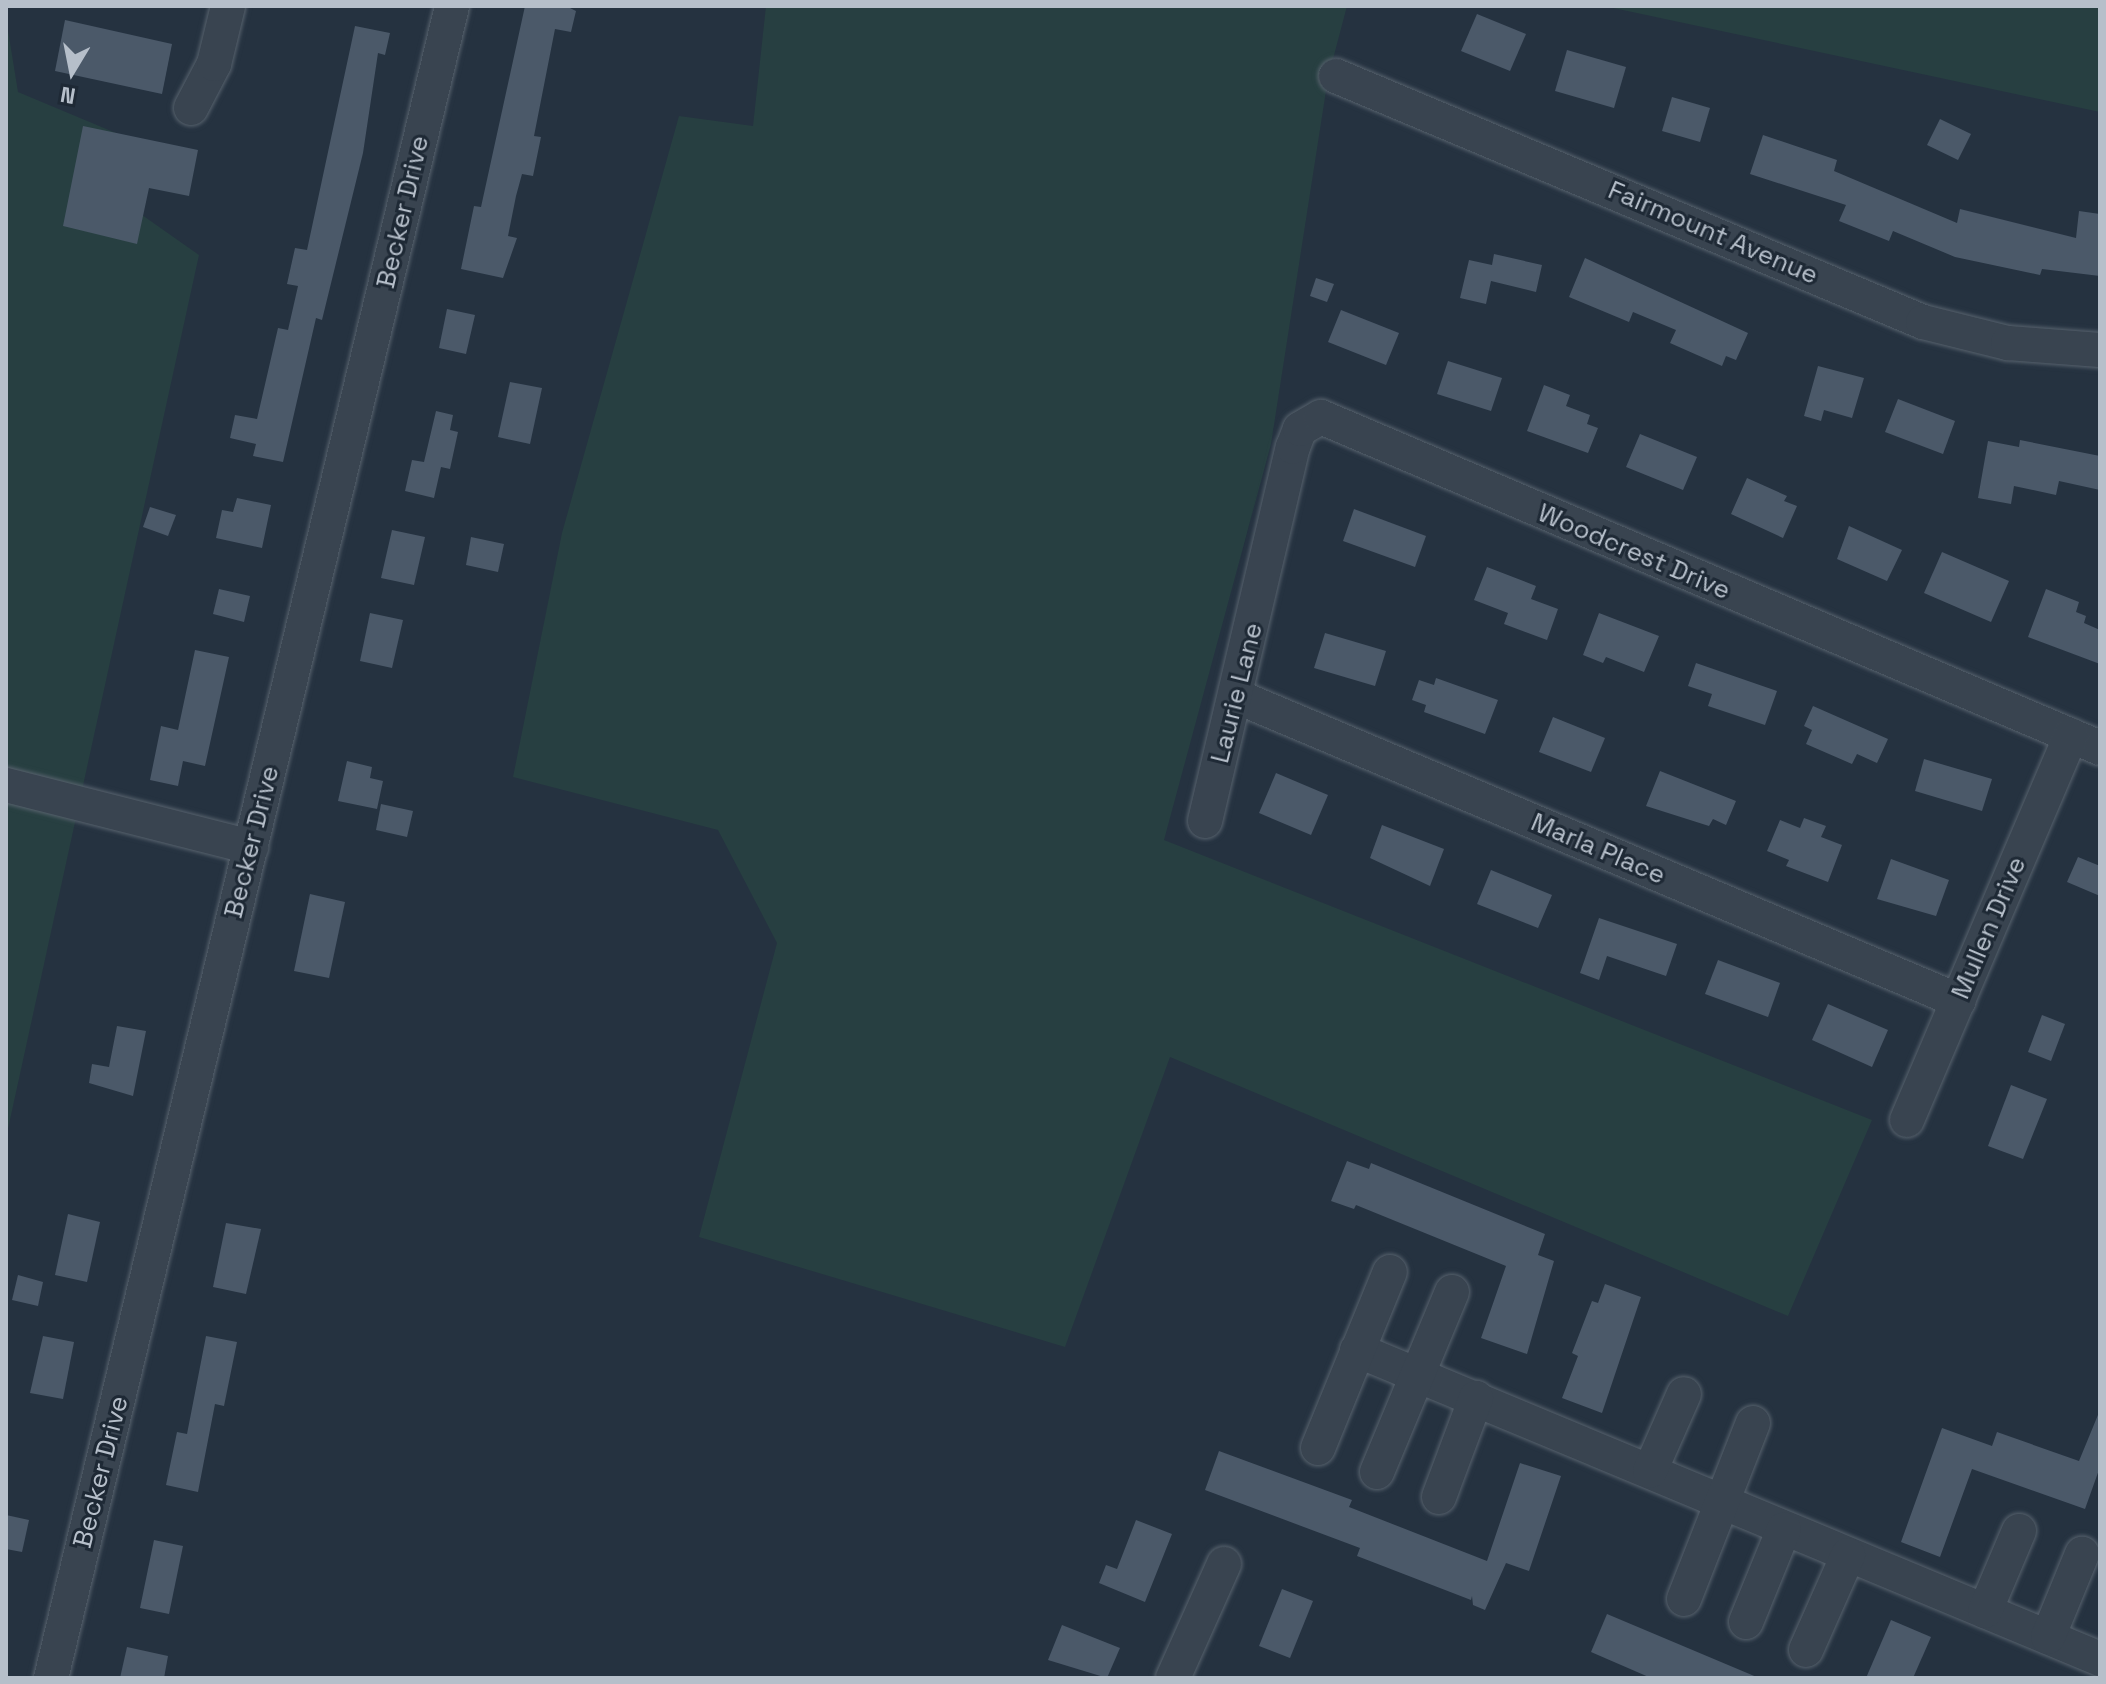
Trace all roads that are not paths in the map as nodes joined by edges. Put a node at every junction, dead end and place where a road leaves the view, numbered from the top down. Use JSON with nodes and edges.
{"nodes":[{"id":1,"x":228,"y":6,"type":"edge"},
{"id":2,"x":452,"y":6,"type":"edge"},
{"id":3,"x":1336,"y":76,"type":"dead end"},
{"id":4,"x":191,"y":108,"type":"dead end"},
{"id":5,"x":2100,"y":350,"type":"edge"},
{"id":6,"x":1268,"y":564,"type":"joint"},
{"id":7,"x":1238,"y":697,"type":"junction"},
{"id":8,"x":2086,"y":742,"type":"edge"},
{"id":9,"x":6,"y":785,"type":"edge"},
{"id":10,"x":1205,"y":821,"type":"dead end"},
{"id":11,"x":251,"y":847,"type":"junction"},
{"id":12,"x":1959,"y":1001,"type":"junction"},
{"id":13,"x":1907,"y":1120,"type":"dead end"},
{"id":14,"x":1390,"y":1272,"type":"dead end"},
{"id":15,"x":1452,"y":1292,"type":"dead end"},
{"id":16,"x":1357,"y":1350,"type":"junction"},
{"id":17,"x":1418,"y":1375,"type":"junction"},
{"id":18,"x":1684,"y":1394,"type":"dead end"},
{"id":19,"x":1476,"y":1398,"type":"junction"},
{"id":20,"x":1753,"y":1423,"type":"dead end"},
{"id":21,"x":1318,"y":1448,"type":"dead end"},
{"id":22,"x":1650,"y":1471,"type":"junction"},
{"id":23,"x":1377,"y":1472,"type":"dead end"},
{"id":24,"x":1439,"y":1497,"type":"dead end"},
{"id":25,"x":1719,"y":1500,"type":"junction"},
{"id":26,"x":1784,"y":1529,"type":"junction"},
{"id":27,"x":2019,"y":1531,"type":"dead end"},
{"id":28,"x":2082,"y":1554,"type":"dead end"},
{"id":29,"x":1848,"y":1555,"type":"junction"},
{"id":30,"x":1224,"y":1564,"type":"dead end"},
{"id":31,"x":1684,"y":1599,"type":"dead end"},
{"id":32,"x":1985,"y":1611,"type":"junction"},
{"id":33,"x":1746,"y":1622,"type":"dead end"},
{"id":34,"x":2048,"y":1637,"type":"junction"},
{"id":35,"x":1806,"y":1650,"type":"dead end"},
{"id":36,"x":2100,"y":1659,"type":"edge"},
{"id":37,"x":51,"y":1678,"type":"edge"},
{"id":38,"x":1173,"y":1678,"type":"edge"}],
"edges":[{"from":1,"to":4,"type":"street"},
{"from":2,"to":11,"type":"street","name":"Becker Drive"},
{"from":3,"to":5,"type":"street","name":"Fairmount Avenue"},
{"from":6,"to":7,"type":"street","name":"Laurie Lane"},
{"from":6,"to":8,"type":"street","name":"Woodcrest Drive"},
{"from":7,"to":10,"type":"street","name":"Laurie Lane"},
{"from":7,"to":12,"type":"street","name":"Marla Place"},
{"from":8,"to":12,"type":"street","name":"Mullen Drive"},
{"from":9,"to":11,"type":"street"},
{"from":11,"to":37,"type":"street","name":"Becker Drive"},
{"from":12,"to":13,"type":"street","name":"Mullen Drive"},
{"from":14,"to":16,"type":"street"},
{"from":15,"to":17,"type":"street"},
{"from":16,"to":17,"type":"street"},
{"from":16,"to":21,"type":"street"},
{"from":17,"to":19,"type":"street"},
{"from":17,"to":23,"type":"street"},
{"from":18,"to":22,"type":"street"},
{"from":19,"to":22,"type":"street"},
{"from":19,"to":24,"type":"street"},
{"from":20,"to":25,"type":"street"},
{"from":22,"to":25,"type":"street"},
{"from":25,"to":26,"type":"street"},
{"from":25,"to":31,"type":"street"},
{"from":26,"to":29,"type":"street"},
{"from":26,"to":33,"type":"street"},
{"from":27,"to":32,"type":"street"},
{"from":28,"to":34,"type":"street"},
{"from":29,"to":32,"type":"street"},
{"from":29,"to":35,"type":"street"},
{"from":30,"to":38,"type":"street"},
{"from":32,"to":34,"type":"street"},
{"from":34,"to":36,"type":"street"}]}
